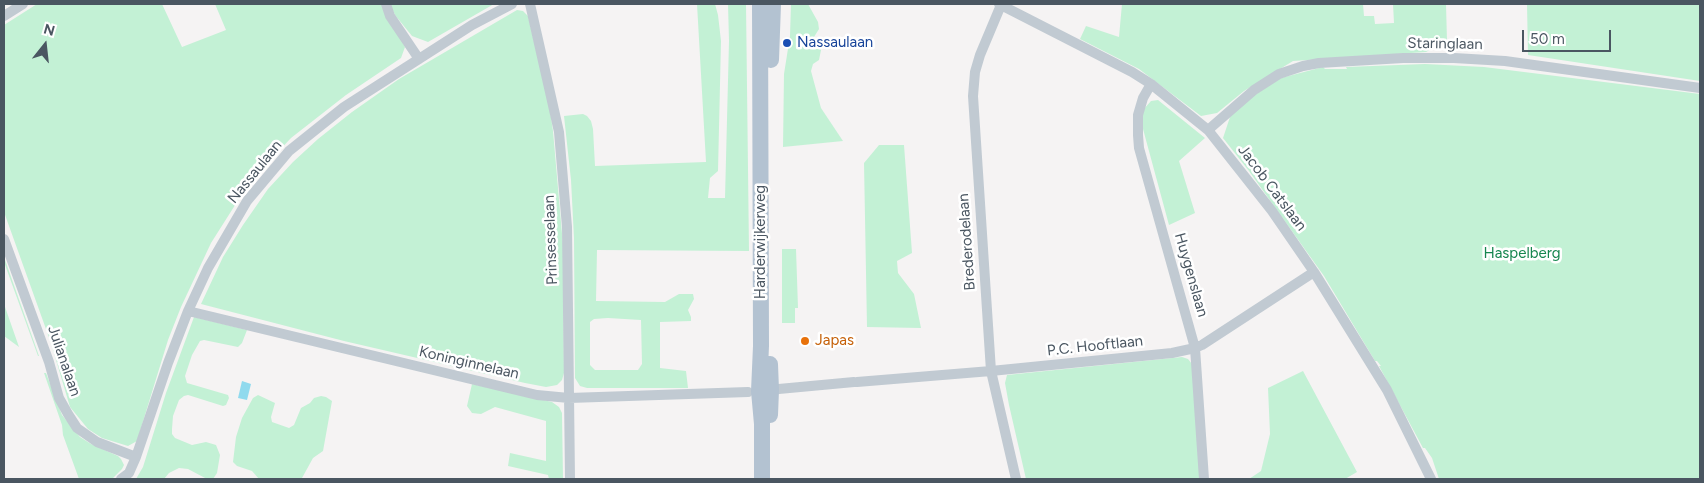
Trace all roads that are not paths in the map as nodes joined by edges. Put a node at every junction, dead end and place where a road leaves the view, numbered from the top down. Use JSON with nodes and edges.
{"nodes":[{"id":1,"x":23,"y":4,"type":"edge"},
{"id":2,"x":386,"y":4,"type":"edge"},
{"id":3,"x":512,"y":4,"type":"edge"},
{"id":4,"x":530,"y":4,"type":"edge"},
{"id":5,"x":760,"y":4,"type":"edge"},
{"id":6,"x":773,"y":4,"type":"edge"},
{"id":7,"x":1000,"y":4,"type":"edge"},
{"id":8,"x":4,"y":16,"type":"edge"},
{"id":9,"x":419,"y":59,"type":"junction"},
{"id":10,"x":1151,"y":84,"type":"junction"},
{"id":11,"x":1700,"y":88,"type":"edge"},
{"id":12,"x":1208,"y":130,"type":"junction"},
{"id":13,"x":4,"y":239,"type":"edge"},
{"id":14,"x":1314,"y":272,"type":"junction"},
{"id":15,"x":188,"y":311,"type":"junction"},
{"id":16,"x":1195,"y":348,"type":"junction"},
{"id":17,"x":990,"y":371,"type":"junction"},
{"id":18,"x":760,"y":391,"type":"junction"},
{"id":19,"x":569,"y":398,"type":"junction"},
{"id":20,"x":136,"y":456,"type":"junction"},
{"id":21,"x":121,"y":479,"type":"edge"},
{"id":22,"x":570,"y":479,"type":"edge"},
{"id":23,"x":762,"y":479,"type":"edge"},
{"id":24,"x":770,"y":479,"type":"edge"},
{"id":25,"x":1016,"y":479,"type":"edge"},
{"id":26,"x":1204,"y":479,"type":"edge"},
{"id":27,"x":1431,"y":479,"type":"edge"}],
"edges":[{"from":1,"to":8,"type":"street"},
{"from":2,"to":9,"type":"street"},
{"from":3,"to":9,"type":"street","name":"Nassaulaan"},
{"from":4,"to":19,"type":"street","name":"Prinsesselaan"},
{"from":5,"to":18,"type":"main road","name":"Harderwijkerweg"},
{"from":6,"to":18,"type":"main road","name":"Harderwijkerweg"},
{"from":7,"to":10,"type":"street","name":"Jacob Catslaan"},
{"from":7,"to":17,"type":"street","name":"Brederodelaan"},
{"from":9,"to":15,"type":"street","name":"Nassaulaan"},
{"from":10,"to":12,"type":"street","name":"Jacob Catslaan"},
{"from":10,"to":16,"type":"street","name":"Huygenslaan"},
{"from":11,"to":12,"type":"street","name":"Staringlaan"},
{"from":12,"to":14,"type":"street","name":"Jacob Catslaan"},
{"from":13,"to":20,"type":"street","name":"Julianalaan"},
{"from":14,"to":16,"type":"street","name":"P.C. Hooftlaan"},
{"from":14,"to":27,"type":"street","name":"Jacob Catslaan"},
{"from":15,"to":19,"type":"street","name":"Koninginnelaan"},
{"from":15,"to":20,"type":"street","name":"Nassaulaan"},
{"from":16,"to":17,"type":"street","name":"P.C. Hooftlaan"},
{"from":16,"to":26,"type":"street","name":"Huygenslaan"},
{"from":17,"to":18,"type":"street","name":"P.C. Hooftlaan"},
{"from":17,"to":25,"type":"street","name":"Brederodelaan"},
{"from":18,"to":19,"type":"street","name":"Koninginnelaan"},
{"from":18,"to":23,"type":"main road","name":"Harderwijkerweg"},
{"from":18,"to":24,"type":"main road","name":"Harderwijkerweg"},
{"from":19,"to":22,"type":"street","name":"Prinsesselaan"},
{"from":20,"to":21,"type":"street","name":"Nassaulaan"}]}
